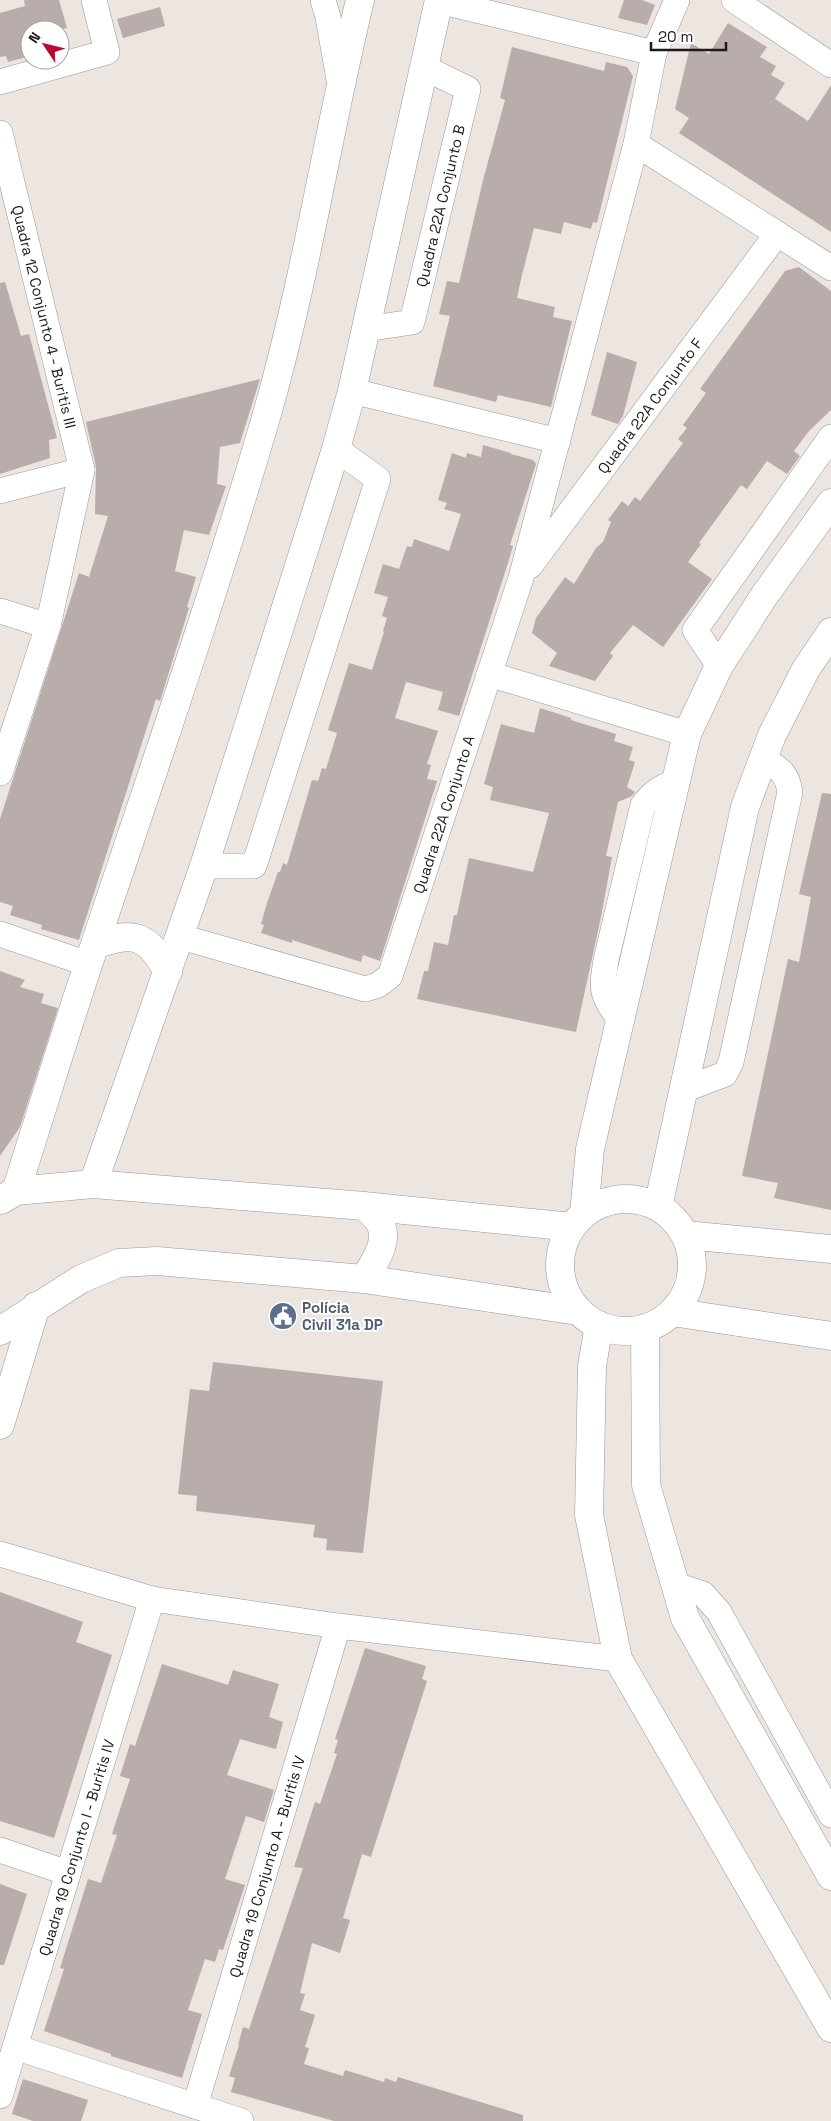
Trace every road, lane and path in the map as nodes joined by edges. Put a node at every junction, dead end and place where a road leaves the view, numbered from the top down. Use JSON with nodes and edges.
{"nodes":[{"id":1,"x":94,"y":0,"type":"edge"},
{"id":2,"x":323,"y":0,"type":"edge"},
{"id":3,"x":360,"y":0,"type":"edge"},
{"id":4,"x":677,"y":0,"type":"edge"},
{"id":5,"x":734,"y":0,"type":"edge"},
{"id":6,"x":439,"y":1,"type":"edge"},
{"id":7,"x":654,"y":53,"type":"junction"},
{"id":8,"x":831,"y":65,"type":"edge"},
{"id":9,"x":425,"y":68,"type":"junction"},
{"id":10,"x":0,"y":82,"type":"edge"},
{"id":11,"x":340,"y":85,"type":"junction"},
{"id":12,"x":0,"y":133,"type":"edge"},
{"id":13,"x":636,"y":144,"type":"junction"},
{"id":14,"x":777,"y":234,"type":"junction"},
{"id":15,"x":831,"y":268,"type":"edge"},
{"id":16,"x":366,"y":329,"type":"junction"},
{"id":17,"x":352,"y":391,"type":"junction"},
{"id":18,"x":831,"y":437,"type":"edge"},
{"id":19,"x":558,"y":441,"type":"junction"},
{"id":20,"x":336,"y":449,"type":"junction"},
{"id":21,"x":82,"y":470,"type":"junction"},
{"id":22,"x":0,"y":491,"type":"edge"},
{"id":23,"x":831,"y":503,"type":"edge"},
{"id":24,"x":521,"y":578,"type":"junction"},
{"id":25,"x":0,"y":612,"type":"edge"},
{"id":26,"x":48,"y":626,"type":"junction"},
{"id":27,"x":829,"y":639,"type":"edge"},
{"id":28,"x":719,"y":666,"type":"junction"},
{"id":29,"x":489,"y":674,"type":"junction"},
{"id":30,"x":687,"y":734,"type":"junction"},
{"id":31,"x":763,"y":759,"type":"junction"},
{"id":32,"x":1,"y":767,"type":"edge"},
{"id":33,"x":204,"y":866,"type":"junction"},
{"id":34,"x":0,"y":934,"type":"edge"},
{"id":35,"x":181,"y":937,"type":"junction"},
{"id":36,"x":92,"y":954,"type":"junction"},
{"id":37,"x":168,"y":972,"type":"junction"},
{"id":38,"x":684,"y":1090,"type":"junction"},
{"id":39,"x":93,"y":1184,"type":"junction"},
{"id":40,"x":8,"y":1196,"type":"edge"},
{"id":41,"x":364,"y":1206,"type":"junction"},
{"id":42,"x":658,"y":1207,"type":"junction"},
{"id":43,"x":578,"y":1220,"type":"junction"},
{"id":44,"x":686,"y":1235,"type":"junction"},
{"id":45,"x":831,"y":1249,"type":"edge"},
{"id":46,"x":364,"y":1279,"type":"junction"},
{"id":47,"x":36,"y":1306,"type":"junction"},
{"id":48,"x":672,"y":1312,"type":"junction"},
{"id":49,"x":588,"y":1318,"type":"junction"},
{"id":50,"x":645,"y":1328,"type":"junction"},
{"id":51,"x":0,"y":1331,"type":"edge"},
{"id":52,"x":831,"y":1336,"type":"edge"},
{"id":53,"x":0,"y":1425,"type":"edge"},
{"id":54,"x":0,"y":1554,"type":"edge"},
{"id":55,"x":675,"y":1585,"type":"junction"},
{"id":56,"x":152,"y":1599,"type":"junction"},
{"id":57,"x":338,"y":1626,"type":"junction"},
{"id":58,"x":618,"y":1659,"type":"junction"},
{"id":59,"x":831,"y":1815,"type":"edge"},
{"id":60,"x":0,"y":1850,"type":"edge"},
{"id":61,"x":68,"y":1873,"type":"junction"},
{"id":62,"x":831,"y":1876,"type":"edge"},
{"id":63,"x":831,"y":2028,"type":"edge"},
{"id":64,"x":15,"y":2047,"type":"junction"},
{"id":65,"x":0,"y":2096,"type":"edge"},
{"id":66,"x":195,"y":2106,"type":"junction"},
{"id":67,"x":241,"y":2121,"type":"edge"}],
"edges":[{"from":1,"to":10,"type":"street"},
{"from":2,"to":11,"type":"street"},
{"from":3,"to":11,"type":"street"},
{"from":4,"to":7,"type":"street"},
{"from":5,"to":8,"type":"street"},
{"from":6,"to":7,"type":"street"},
{"from":6,"to":9,"type":"street"},
{"from":7,"to":13,"type":"street"},
{"from":9,"to":16,"type":"street"},
{"from":9,"to":16,"type":"street","name":"Quadra 22A Conjunto B"},
{"from":11,"to":36,"type":"street"},
{"from":12,"to":21,"type":"street","name":"Quadra 12 Conjunto 4 - Buritis III"},
{"from":13,"to":14,"type":"street"},
{"from":13,"to":19,"type":"street"},
{"from":14,"to":15,"type":"street"},
{"from":14,"to":24,"type":"street","name":"Quadra 22A Conjunto F"},
{"from":16,"to":17,"type":"street"},
{"from":17,"to":19,"type":"street"},
{"from":17,"to":20,"type":"street"},
{"from":18,"to":28,"type":"street"},
{"from":19,"to":24,"type":"street","name":"Quadra 22A Conjunto A"},
{"from":20,"to":33,"type":"street"},
{"from":20,"to":33,"type":"street"},
{"from":21,"to":22,"type":"street"},
{"from":21,"to":26,"type":"street"},
{"from":23,"to":28,"type":"street"},
{"from":24,"to":29,"type":"street","name":"Quadra 22A Conjunto A"},
{"from":25,"to":26,"type":"street"},
{"from":26,"to":32,"type":"street"},
{"from":27,"to":31,"type":"street"},
{"from":28,"to":30,"type":"street"},
{"from":29,"to":30,"type":"street"},
{"from":29,"to":35,"type":"street","name":"Quadra 22A Conjunto A"},
{"from":30,"to":43,"type":"street"},
{"from":31,"to":38,"type":"street"},
{"from":31,"to":38,"type":"street"},
{"from":33,"to":35,"type":"street"},
{"from":34,"to":36,"type":"street"},
{"from":35,"to":37,"type":"street"},
{"from":36,"to":37,"type":"street"},
{"from":36,"to":40,"type":"street"},
{"from":37,"to":39,"type":"street"},
{"from":38,"to":42,"type":"street"},
{"from":39,"to":40,"type":"street"},
{"from":39,"to":41,"type":"street"},
{"from":41,"to":43,"type":"street"},
{"from":41,"to":46,"type":"street"},
{"from":42,"to":43,"type":"street"},
{"from":42,"to":44,"type":"street"},
{"from":43,"to":49,"type":"street"},
{"from":44,"to":45,"type":"street"},
{"from":44,"to":48,"type":"street"},
{"from":46,"to":47,"type":"street"},
{"from":46,"to":49,"type":"street"},
{"from":47,"to":51,"type":"street"},
{"from":47,"to":53,"type":"street"},
{"from":48,"to":50,"type":"street"},
{"from":48,"to":52,"type":"street"},
{"from":49,"to":50,"type":"street"},
{"from":49,"to":58,"type":"street"},
{"from":50,"to":55,"type":"street"},
{"from":54,"to":56,"type":"street"},
{"from":55,"to":59,"type":"street"},
{"from":55,"to":62,"type":"street"},
{"from":56,"to":57,"type":"street"},
{"from":56,"to":61,"type":"street","name":"Quadra 19 Conjunto I - Buritis IV"},
{"from":57,"to":58,"type":"street"},
{"from":57,"to":66,"type":"street","name":"Quadra 19 Conjunto A - Buritis IV"},
{"from":58,"to":63,"type":"street"},
{"from":60,"to":61,"type":"street"},
{"from":61,"to":64,"type":"street","name":"Quadra 19 Conjunto I - Buritis IV"},
{"from":64,"to":65,"type":"street","name":"Quadra 19 Conjunto I - Buritis IV"},
{"from":64,"to":66,"type":"street"},
{"from":66,"to":67,"type":"street"}]}
